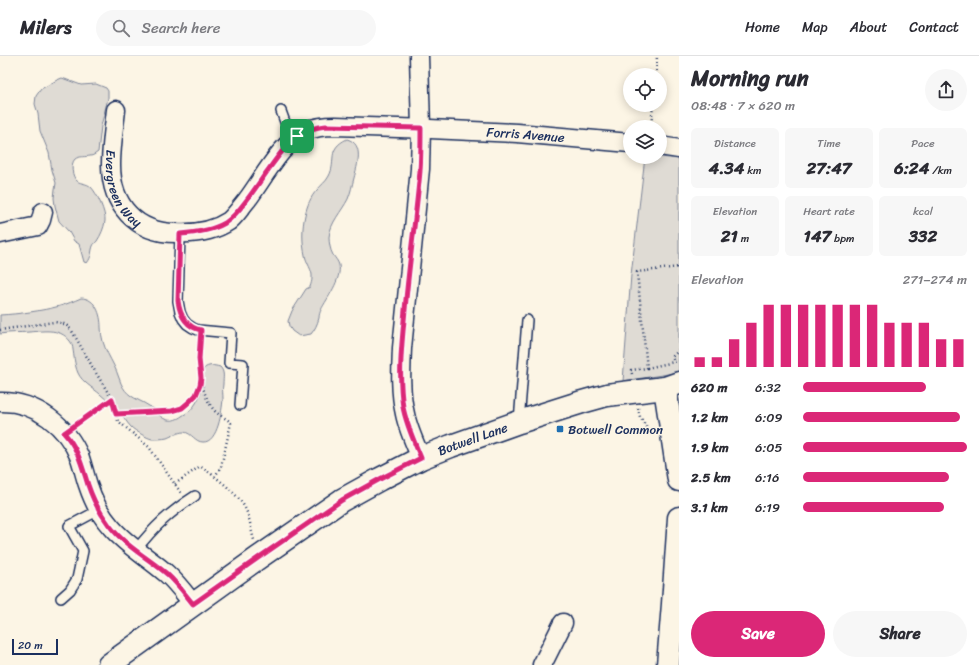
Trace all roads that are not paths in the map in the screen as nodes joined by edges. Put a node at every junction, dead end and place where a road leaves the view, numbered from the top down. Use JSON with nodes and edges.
{"nodes":[{"id":1,"x":419,"y":56,"type":"edge"},
{"id":2,"x":116,"y":110,"type":"dead end"},
{"id":3,"x":281,"y":111,"type":"dead end"},
{"id":4,"x":421,"y":128,"type":"junction"},
{"id":5,"x":297,"y":136,"type":"junction"},
{"id":6,"x":623,"y":142,"type":"edge"},
{"id":7,"x":667,"y":147,"type":"edge"},
{"id":8,"x":679,"y":149,"type":"edge"},
{"id":9,"x":43,"y":212,"type":"dead end"},
{"id":10,"x":0,"y":234,"type":"edge"},
{"id":11,"x":180,"y":234,"type":"junction"},
{"id":12,"x":527,"y":320,"type":"dead end"},
{"id":13,"x":672,"y":385,"type":"edge"},
{"id":14,"x":0,"y":402,"type":"edge"},
{"id":15,"x":240,"y":405,"type":"dead end"},
{"id":16,"x":519,"y":422,"type":"junction"},
{"id":17,"x":421,"y":458,"type":"junction"},
{"id":18,"x":679,"y":480,"type":"edge"},
{"id":19,"x":195,"y":496,"type":"dead end"},
{"id":20,"x":99,"y":510,"type":"junction"},
{"id":21,"x":679,"y":518,"type":"edge"},
{"id":22,"x":136,"y":550,"type":"junction"},
{"id":23,"x":61,"y":598,"type":"dead end"},
{"id":24,"x":193,"y":604,"type":"junction"},
{"id":25,"x":675,"y":621,"type":"edge"},
{"id":26,"x":563,"y":623,"type":"dead end"},
{"id":27,"x":109,"y":665,"type":"edge"},
{"id":28,"x":542,"y":665,"type":"edge"},
{"id":29,"x":668,"y":665,"type":"edge"}],
"edges":[{"from":1,"to":4,"type":"street"},
{"from":2,"to":11,"type":"street","name":"Evergreen Way"},
{"from":3,"to":5,"type":"lane"},
{"from":4,"to":5,"type":"street","name":"Evergreen Way"},
{"from":4,"to":6,"type":"street","name":"Forris Avenue"},
{"from":4,"to":17,"type":"street"},
{"from":5,"to":11,"type":"street","name":"Evergreen Way"},
{"from":7,"to":8,"type":"street"},
{"from":9,"to":10,"type":"street"},
{"from":11,"to":15,"type":"lane"},
{"from":12,"to":16,"type":"lane"},
{"from":13,"to":16,"type":"street","name":"Botwell Lane"},
{"from":13,"to":18,"type":"street"},
{"from":14,"to":20,"type":"street"},
{"from":16,"to":17,"type":"street","name":"Botwell Lane"},
{"from":17,"to":24,"type":"street","name":"Botwell Lane"},
{"from":19,"to":22,"type":"lane"},
{"from":20,"to":22,"type":"street"},
{"from":20,"to":23,"type":"lane"},
{"from":21,"to":25,"type":"street"},
{"from":22,"to":24,"type":"street"},
{"from":24,"to":27,"type":"street","name":"Botwell Lane"},
{"from":25,"to":29,"type":"street"},
{"from":26,"to":28,"type":"street"}]}
